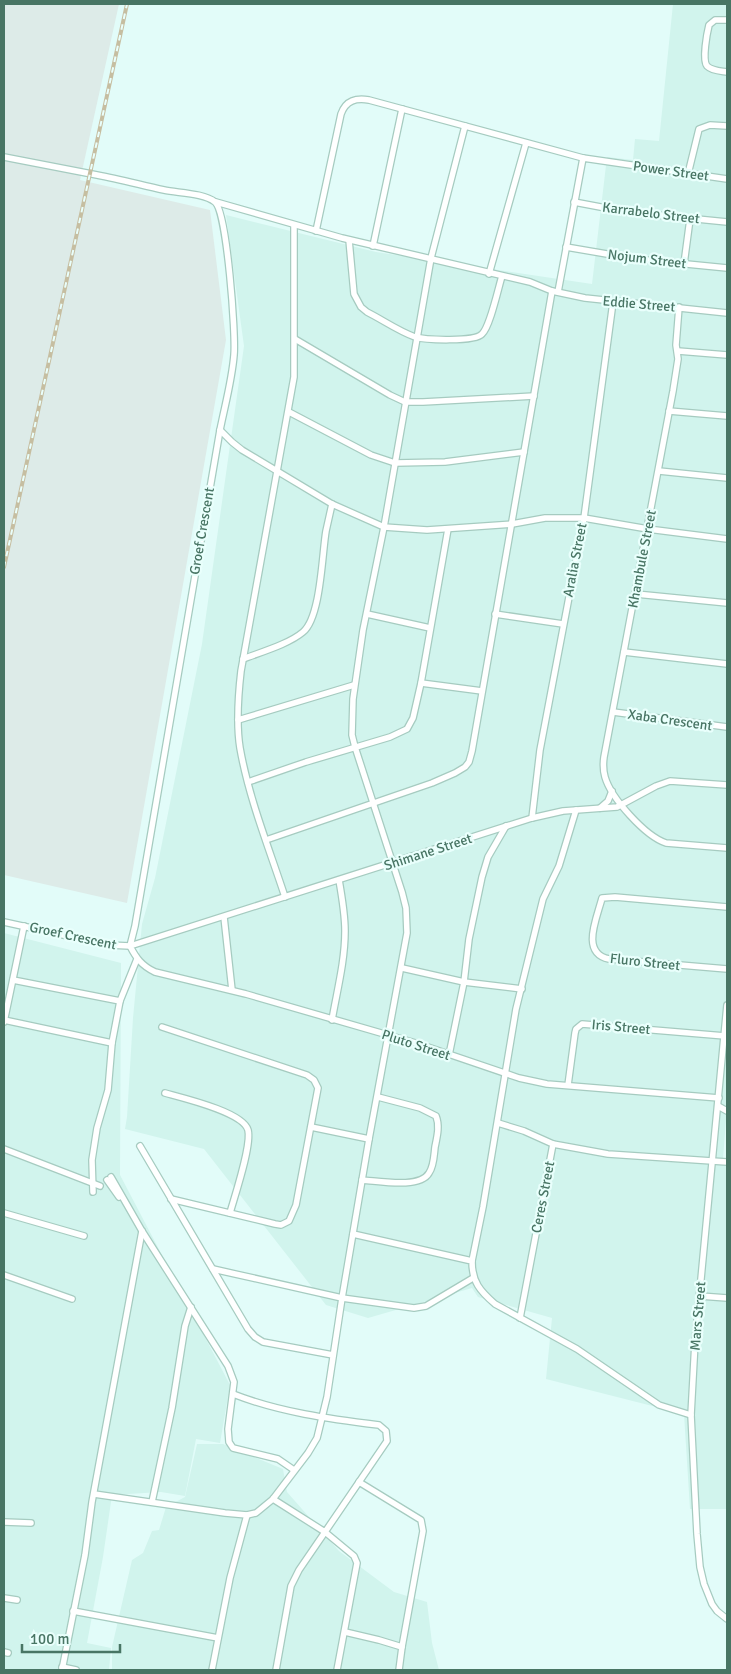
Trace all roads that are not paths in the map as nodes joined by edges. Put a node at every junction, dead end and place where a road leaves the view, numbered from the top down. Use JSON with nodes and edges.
{"nodes":[{"id":1,"x":727,"y":20,"type":"edge"},
{"id":2,"x":727,"y":72,"type":"edge"},
{"id":3,"x":402,"y":109,"type":"junction"},
{"id":4,"x":465,"y":126,"type":"junction"},
{"id":5,"x":727,"y":126,"type":"edge"},
{"id":6,"x":526,"y":143,"type":"junction"},
{"id":7,"x":4,"y":157,"type":"edge"},
{"id":8,"x":583,"y":158,"type":"junction"},
{"id":9,"x":688,"y":174,"type":"junction"},
{"id":10,"x":727,"y":179,"type":"edge"},
{"id":11,"x":214,"y":201,"type":"junction"},
{"id":12,"x":574,"y":202,"type":"junction"},
{"id":13,"x":690,"y":219,"type":"junction"},
{"id":14,"x":727,"y":222,"type":"edge"},
{"id":15,"x":294,"y":225,"type":"junction"},
{"id":16,"x":316,"y":231,"type":"junction"},
{"id":17,"x":349,"y":240,"type":"junction"},
{"id":18,"x":373,"y":246,"type":"junction"},
{"id":19,"x":566,"y":247,"type":"junction"},
{"id":20,"x":431,"y":258,"type":"junction"},
{"id":21,"x":684,"y":264,"type":"junction"},
{"id":22,"x":727,"y":268,"type":"edge"},
{"id":23,"x":489,"y":274,"type":"junction"},
{"id":24,"x":502,"y":276,"type":"junction"},
{"id":25,"x":555,"y":292,"type":"junction"},
{"id":26,"x":613,"y":302,"type":"junction"},
{"id":27,"x":679,"y":308,"type":"junction"},
{"id":28,"x":727,"y":314,"type":"edge"},
{"id":29,"x":416,"y":337,"type":"junction"},
{"id":30,"x":295,"y":339,"type":"junction"},
{"id":31,"x":678,"y":351,"type":"junction"},
{"id":32,"x":727,"y":355,"type":"edge"},
{"id":33,"x":534,"y":396,"type":"junction"},
{"id":34,"x":405,"y":402,"type":"junction"},
{"id":35,"x":669,"y":411,"type":"junction"},
{"id":36,"x":289,"y":412,"type":"junction"},
{"id":37,"x":727,"y":416,"type":"edge"},
{"id":38,"x":220,"y":430,"type":"junction"},
{"id":39,"x":524,"y":452,"type":"junction"},
{"id":40,"x":395,"y":463,"type":"junction"},
{"id":41,"x":277,"y":470,"type":"junction"},
{"id":42,"x":659,"y":471,"type":"junction"},
{"id":43,"x":727,"y":478,"type":"edge"},
{"id":44,"x":332,"y":504,"type":"junction"},
{"id":45,"x":584,"y":518,"type":"junction"},
{"id":46,"x":512,"y":524,"type":"junction"},
{"id":47,"x":384,"y":526,"type":"junction"},
{"id":48,"x":448,"y":529,"type":"junction"},
{"id":49,"x":648,"y":529,"type":"junction"},
{"id":50,"x":727,"y":539,"type":"edge"},
{"id":51,"x":636,"y":594,"type":"junction"},
{"id":52,"x":727,"y":603,"type":"edge"},
{"id":53,"x":367,"y":614,"type":"junction"},
{"id":54,"x":495,"y":614,"type":"junction"},
{"id":55,"x":563,"y":624,"type":"junction"},
{"id":56,"x":430,"y":628,"type":"junction"},
{"id":57,"x":624,"y":652,"type":"junction"},
{"id":58,"x":243,"y":660,"type":"junction"},
{"id":59,"x":727,"y":664,"type":"edge"},
{"id":60,"x":421,"y":682,"type":"junction"},
{"id":61,"x":354,"y":686,"type":"junction"},
{"id":62,"x":482,"y":691,"type":"junction"},
{"id":63,"x":613,"y":712,"type":"junction"},
{"id":64,"x":238,"y":720,"type":"junction"},
{"id":65,"x":727,"y":728,"type":"edge"},
{"id":66,"x":355,"y":747,"type":"junction"},
{"id":67,"x":248,"y":782,"type":"junction"},
{"id":68,"x":727,"y":785,"type":"edge"},
{"id":69,"x":612,"y":791,"type":"junction"},
{"id":70,"x":374,"y":803,"type":"junction"},
{"id":71,"x":622,"y":805,"type":"junction"},
{"id":72,"x":600,"y":808,"type":"junction"},
{"id":73,"x":576,"y":810,"type":"junction"},
{"id":74,"x":532,"y":818,"type":"junction"},
{"id":75,"x":506,"y":826,"type":"junction"},
{"id":76,"x":266,"y":840,"type":"junction"},
{"id":77,"x":727,"y":848,"type":"edge"},
{"id":78,"x":393,"y":863,"type":"junction"},
{"id":79,"x":339,"y":880,"type":"junction"},
{"id":80,"x":285,"y":896,"type":"junction"},
{"id":81,"x":727,"y":908,"type":"edge"},
{"id":82,"x":224,"y":917,"type":"junction"},
{"id":83,"x":4,"y":922,"type":"edge"},
{"id":84,"x":24,"y":926,"type":"junction"},
{"id":85,"x":130,"y":946,"type":"junction"},
{"id":86,"x":137,"y":959,"type":"junction"},
{"id":87,"x":402,"y":968,"type":"junction"},
{"id":88,"x":727,"y":969,"type":"edge"},
{"id":89,"x":13,"y":980,"type":"junction"},
{"id":90,"x":464,"y":982,"type":"junction"},
{"id":91,"x":522,"y":989,"type":"junction"},
{"id":92,"x":232,"y":990,"type":"junction"},
{"id":93,"x":120,"y":1001,"type":"junction"},
{"id":94,"x":727,"y":1005,"type":"edge"},
{"id":95,"x":332,"y":1020,"type":"junction"},
{"id":96,"x":4,"y":1021,"type":"edge"},
{"id":97,"x":162,"y":1027,"type":"dead end"},
{"id":98,"x":389,"y":1036,"type":"junction"},
{"id":99,"x":725,"y":1036,"type":"junction"},
{"id":100,"x":112,"y":1042,"type":"junction"},
{"id":101,"x":449,"y":1055,"type":"junction"},
{"id":102,"x":506,"y":1074,"type":"junction"},
{"id":103,"x":568,"y":1085,"type":"junction"},
{"id":104,"x":165,"y":1093,"type":"dead end"},
{"id":105,"x":378,"y":1097,"type":"junction"},
{"id":106,"x":719,"y":1098,"type":"junction"},
{"id":107,"x":718,"y":1106,"type":"junction"},
{"id":108,"x":727,"y":1111,"type":"edge"},
{"id":109,"x":498,"y":1123,"type":"junction"},
{"id":110,"x":311,"y":1127,"type":"junction"},
{"id":111,"x":369,"y":1139,"type":"junction"},
{"id":112,"x":553,"y":1144,"type":"junction"},
{"id":113,"x":140,"y":1146,"type":"dead end"},
{"id":114,"x":4,"y":1149,"type":"edge"},
{"id":115,"x":712,"y":1160,"type":"junction"},
{"id":116,"x":727,"y":1162,"type":"edge"},
{"id":117,"x":362,"y":1180,"type":"junction"},
{"id":118,"x":100,"y":1186,"type":"dead end"},
{"id":119,"x":93,"y":1192,"type":"dead end"},
{"id":120,"x":171,"y":1199,"type":"junction"},
{"id":121,"x":4,"y":1213,"type":"edge"},
{"id":122,"x":230,"y":1213,"type":"junction"},
{"id":123,"x":142,"y":1231,"type":"junction"},
{"id":124,"x":353,"y":1234,"type":"junction"},
{"id":125,"x":84,"y":1236,"type":"dead end"},
{"id":126,"x":472,"y":1261,"type":"junction"},
{"id":127,"x":213,"y":1269,"type":"junction"},
{"id":128,"x":4,"y":1275,"type":"edge"},
{"id":129,"x":473,"y":1278,"type":"junction"},
{"id":130,"x":700,"y":1296,"type":"junction"},
{"id":131,"x":342,"y":1298,"type":"junction"},
{"id":132,"x":727,"y":1298,"type":"edge"},
{"id":133,"x":72,"y":1299,"type":"dead end"},
{"id":134,"x":191,"y":1307,"type":"junction"},
{"id":135,"x":520,"y":1318,"type":"junction"},
{"id":136,"x":117,"y":1345,"type":"dead end"},
{"id":137,"x":333,"y":1355,"type":"junction"},
{"id":138,"x":233,"y":1394,"type":"junction"},
{"id":139,"x":691,"y":1415,"type":"junction"},
{"id":140,"x":322,"y":1418,"type":"junction"},
{"id":141,"x":294,"y":1470,"type":"junction"},
{"id":142,"x":359,"y":1482,"type":"junction"},
{"id":143,"x":94,"y":1494,"type":"junction"},
{"id":144,"x":273,"y":1499,"type":"junction"},
{"id":145,"x":152,"y":1502,"type":"junction"},
{"id":146,"x":247,"y":1515,"type":"junction"},
{"id":147,"x":4,"y":1522,"type":"edge"},
{"id":148,"x":31,"y":1523,"type":"dead end"},
{"id":149,"x":325,"y":1532,"type":"junction"},
{"id":150,"x":4,"y":1598,"type":"edge"},
{"id":151,"x":17,"y":1600,"type":"dead end"},
{"id":152,"x":73,"y":1611,"type":"junction"},
{"id":153,"x":727,"y":1619,"type":"edge"},
{"id":154,"x":346,"y":1632,"type":"junction"},
{"id":155,"x":218,"y":1638,"type":"junction"},
{"id":156,"x":402,"y":1647,"type":"junction"},
{"id":157,"x":62,"y":1669,"type":"edge"},
{"id":158,"x":76,"y":1670,"type":"edge"},
{"id":159,"x":212,"y":1670,"type":"edge"},
{"id":160,"x":276,"y":1670,"type":"edge"},
{"id":161,"x":338,"y":1670,"type":"edge"},
{"id":162,"x":399,"y":1670,"type":"edge"}],
"edges":[{"from":1,"to":2,"type":"street"},
{"from":3,"to":4,"type":"street","name":"Power Street"},
{"from":3,"to":16,"type":"street","name":"Power Street"},
{"from":3,"to":18,"type":"street"},
{"from":4,"to":6,"type":"street","name":"Power Street"},
{"from":4,"to":20,"type":"street"},
{"from":5,"to":9,"type":"street"},
{"from":6,"to":8,"type":"street","name":"Power Street"},
{"from":6,"to":23,"type":"street"},
{"from":7,"to":11,"type":"street"},
{"from":8,"to":9,"type":"street","name":"Power Street"},
{"from":8,"to":12,"type":"street"},
{"from":9,"to":10,"type":"street","name":"Power Street"},
{"from":11,"to":15,"type":"street","name":"Eddie Street"},
{"from":11,"to":38,"type":"street","name":"Groef Crescent"},
{"from":12,"to":13,"type":"street","name":"Karrabelo Street"},
{"from":12,"to":19,"type":"street"},
{"from":13,"to":14,"type":"street","name":"Karrabelo Street"},
{"from":13,"to":21,"type":"street"},
{"from":15,"to":16,"type":"street","name":"Eddie Street"},
{"from":15,"to":30,"type":"street"},
{"from":16,"to":17,"type":"street","name":"Eddie Street"},
{"from":17,"to":18,"type":"street","name":"Eddie Street"},
{"from":17,"to":29,"type":"street"},
{"from":18,"to":20,"type":"street","name":"Eddie Street"},
{"from":19,"to":21,"type":"street","name":"Nojum Street"},
{"from":19,"to":25,"type":"street"},
{"from":20,"to":23,"type":"street","name":"Eddie Street"},
{"from":20,"to":29,"type":"street"},
{"from":21,"to":22,"type":"street","name":"Nojum Street"},
{"from":23,"to":24,"type":"street","name":"Eddie Street"},
{"from":24,"to":25,"type":"street","name":"Eddie Street"},
{"from":24,"to":29,"type":"street"},
{"from":25,"to":26,"type":"street","name":"Eddie Street"},
{"from":25,"to":33,"type":"street"},
{"from":26,"to":27,"type":"street","name":"Eddie Street"},
{"from":26,"to":45,"type":"street","name":"Aralia Street"},
{"from":27,"to":28,"type":"street","name":"Eddie Street"},
{"from":27,"to":31,"type":"street","name":"Khambule Street"},
{"from":29,"to":34,"type":"street"},
{"from":30,"to":34,"type":"street"},
{"from":30,"to":36,"type":"street"},
{"from":31,"to":32,"type":"street"},
{"from":31,"to":35,"type":"street","name":"Khambule Street"},
{"from":33,"to":34,"type":"street"},
{"from":33,"to":39,"type":"street"},
{"from":34,"to":40,"type":"street"},
{"from":35,"to":37,"type":"street"},
{"from":35,"to":42,"type":"street","name":"Khambule Street"},
{"from":36,"to":40,"type":"street"},
{"from":36,"to":41,"type":"street"},
{"from":38,"to":41,"type":"street"},
{"from":38,"to":85,"type":"street","name":"Groef Crescent"},
{"from":39,"to":40,"type":"street"},
{"from":39,"to":46,"type":"street"},
{"from":40,"to":47,"type":"street"},
{"from":41,"to":44,"type":"street"},
{"from":41,"to":58,"type":"street"},
{"from":42,"to":43,"type":"street"},
{"from":42,"to":49,"type":"street","name":"Khambule Street"},
{"from":44,"to":47,"type":"street"},
{"from":44,"to":58,"type":"street"},
{"from":45,"to":46,"type":"street"},
{"from":45,"to":49,"type":"street"},
{"from":45,"to":55,"type":"street","name":"Aralia Street"},
{"from":46,"to":48,"type":"street"},
{"from":46,"to":54,"type":"street"},
{"from":47,"to":48,"type":"street"},
{"from":47,"to":53,"type":"street"},
{"from":48,"to":56,"type":"street"},
{"from":49,"to":50,"type":"street"},
{"from":49,"to":51,"type":"street","name":"Khambule Street"},
{"from":51,"to":52,"type":"street"},
{"from":51,"to":57,"type":"street","name":"Khambule Street"},
{"from":53,"to":56,"type":"street"},
{"from":53,"to":61,"type":"street"},
{"from":54,"to":55,"type":"street"},
{"from":54,"to":62,"type":"street"},
{"from":55,"to":74,"type":"street","name":"Aralia Street"},
{"from":56,"to":60,"type":"street"},
{"from":57,"to":59,"type":"street"},
{"from":57,"to":63,"type":"street","name":"Khambule Street"},
{"from":58,"to":64,"type":"street"},
{"from":60,"to":62,"type":"street"},
{"from":60,"to":66,"type":"street"},
{"from":61,"to":64,"type":"street"},
{"from":61,"to":66,"type":"street"},
{"from":62,"to":70,"type":"street"},
{"from":63,"to":65,"type":"street","name":"Xaba Crescent"},
{"from":63,"to":69,"type":"street","name":"Khambule Street"},
{"from":64,"to":67,"type":"street"},
{"from":66,"to":67,"type":"street"},
{"from":66,"to":70,"type":"street"},
{"from":67,"to":76,"type":"street"},
{"from":68,"to":71,"type":"street","name":"Shimane Street"},
{"from":69,"to":71,"type":"street","name":"Khambule Street"},
{"from":69,"to":72,"type":"street"},
{"from":70,"to":76,"type":"street"},
{"from":70,"to":78,"type":"street"},
{"from":71,"to":72,"type":"street","name":"Shimane Street"},
{"from":71,"to":77,"type":"street","name":"Khambule Street"},
{"from":72,"to":73,"type":"street","name":"Shimane Street"},
{"from":73,"to":74,"type":"street","name":"Shimane Street"},
{"from":73,"to":91,"type":"street"},
{"from":74,"to":75,"type":"street","name":"Shimane Street"},
{"from":75,"to":78,"type":"street","name":"Shimane Street"},
{"from":75,"to":90,"type":"street"},
{"from":76,"to":80,"type":"street"},
{"from":78,"to":79,"type":"street","name":"Shimane Street"},
{"from":78,"to":87,"type":"street"},
{"from":79,"to":80,"type":"street","name":"Shimane Street"},
{"from":79,"to":95,"type":"street"},
{"from":80,"to":82,"type":"street","name":"Shimane Street"},
{"from":81,"to":88,"type":"street","name":"Fluro Street"},
{"from":82,"to":85,"type":"street","name":"Shimane Street"},
{"from":82,"to":92,"type":"street"},
{"from":83,"to":84,"type":"street","name":"Groef Crescent"},
{"from":84,"to":85,"type":"street","name":"Groef Crescent"},
{"from":84,"to":89,"type":"street"},
{"from":85,"to":86,"type":"street","name":"Pluto Street"},
{"from":86,"to":92,"type":"street","name":"Pluto Street"},
{"from":86,"to":93,"type":"street"},
{"from":87,"to":90,"type":"street"},
{"from":87,"to":98,"type":"street"},
{"from":89,"to":93,"type":"street"},
{"from":89,"to":96,"type":"street"},
{"from":90,"to":91,"type":"street"},
{"from":90,"to":101,"type":"street"},
{"from":91,"to":102,"type":"street"},
{"from":92,"to":95,"type":"street","name":"Pluto Street"},
{"from":93,"to":100,"type":"street"},
{"from":94,"to":99,"type":"street","name":"Mars Street"},
{"from":95,"to":98,"type":"street","name":"Pluto Street"},
{"from":96,"to":100,"type":"street"},
{"from":97,"to":110,"type":"street"},
{"from":98,"to":101,"type":"street","name":"Pluto Street"},
{"from":98,"to":105,"type":"street"},
{"from":99,"to":103,"type":"street","name":"Iris Street"},
{"from":99,"to":106,"type":"street","name":"Mars Street"},
{"from":100,"to":119,"type":"street"},
{"from":101,"to":102,"type":"street","name":"Pluto Street"},
{"from":102,"to":103,"type":"street","name":"Pluto Street"},
{"from":102,"to":109,"type":"street"},
{"from":103,"to":106,"type":"street","name":"Pluto Street"},
{"from":104,"to":122,"type":"street"},
{"from":105,"to":111,"type":"street"},
{"from":105,"to":117,"type":"street"},
{"from":106,"to":107,"type":"street","name":"Mars Street"},
{"from":107,"to":108,"type":"street"},
{"from":107,"to":115,"type":"street","name":"Mars Street"},
{"from":109,"to":112,"type":"street"},
{"from":109,"to":126,"type":"street"},
{"from":110,"to":111,"type":"street"},
{"from":110,"to":122,"type":"street"},
{"from":111,"to":117,"type":"street"},
{"from":112,"to":115,"type":"street","name":"Ceres Street"},
{"from":112,"to":135,"type":"street","name":"Ceres Street"},
{"from":113,"to":120,"type":"street"},
{"from":114,"to":118,"type":"street"},
{"from":115,"to":116,"type":"street","name":"Ceres Street"},
{"from":115,"to":130,"type":"street","name":"Mars Street"},
{"from":117,"to":124,"type":"street"},
{"from":120,"to":122,"type":"street"},
{"from":120,"to":127,"type":"street"},
{"from":121,"to":125,"type":"street"},
{"from":123,"to":134,"type":"street"},
{"from":123,"to":136,"type":"street"},
{"from":123,"to":143,"type":"street"},
{"from":124,"to":126,"type":"street"},
{"from":124,"to":131,"type":"street"},
{"from":126,"to":129,"type":"street"},
{"from":127,"to":131,"type":"street"},
{"from":127,"to":137,"type":"street"},
{"from":128,"to":133,"type":"street"},
{"from":129,"to":131,"type":"street"},
{"from":129,"to":135,"type":"street"},
{"from":130,"to":132,"type":"street"},
{"from":130,"to":139,"type":"street","name":"Mars Street"},
{"from":131,"to":137,"type":"street"},
{"from":134,"to":138,"type":"street"},
{"from":134,"to":145,"type":"street"},
{"from":135,"to":139,"type":"street"},
{"from":137,"to":140,"type":"street"},
{"from":138,"to":140,"type":"street"},
{"from":138,"to":141,"type":"street"},
{"from":139,"to":153,"type":"street","name":"Mars Street"},
{"from":140,"to":141,"type":"street"},
{"from":140,"to":142,"type":"street"},
{"from":141,"to":144,"type":"street"},
{"from":142,"to":149,"type":"street"},
{"from":142,"to":156,"type":"street"},
{"from":143,"to":145,"type":"street"},
{"from":143,"to":152,"type":"street"},
{"from":144,"to":146,"type":"street"},
{"from":144,"to":149,"type":"street"},
{"from":145,"to":146,"type":"street"},
{"from":146,"to":155,"type":"street"},
{"from":147,"to":148,"type":"street"},
{"from":149,"to":154,"type":"street"},
{"from":149,"to":160,"type":"street"},
{"from":150,"to":151,"type":"street"},
{"from":152,"to":155,"type":"street"},
{"from":152,"to":157,"type":"street"},
{"from":154,"to":156,"type":"street"},
{"from":154,"to":161,"type":"street"},
{"from":155,"to":159,"type":"street"},
{"from":156,"to":162,"type":"street"},
{"from":157,"to":158,"type":"street"}]}
